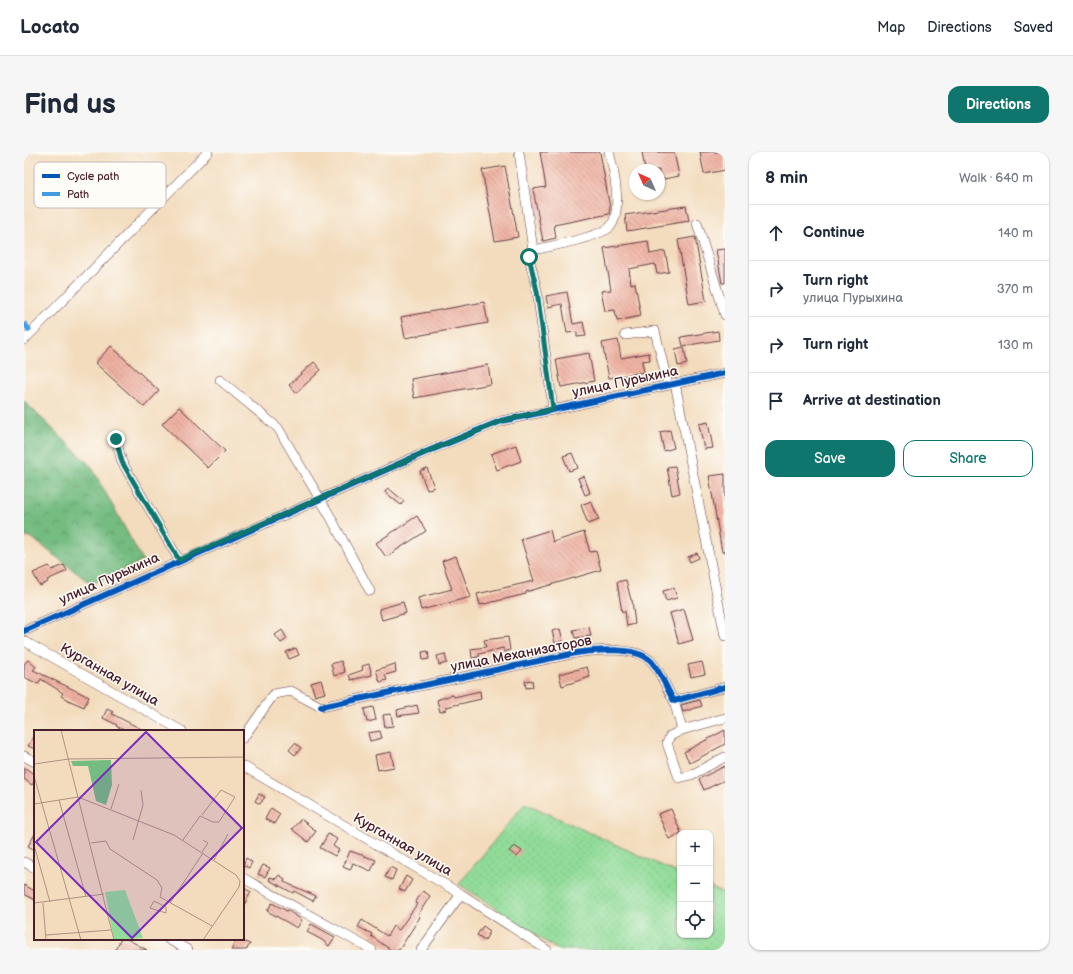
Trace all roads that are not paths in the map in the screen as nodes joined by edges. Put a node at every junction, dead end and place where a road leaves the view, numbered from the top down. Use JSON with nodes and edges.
{"nodes":[{"id":1,"x":208,"y":152,"type":"edge"},
{"id":2,"x":519,"y":152,"type":"edge"},
{"id":3,"x":609,"y":152,"type":"edge"},
{"id":4,"x":166,"y":195,"type":"edge"},
{"id":5,"x":153,"y":208,"type":"edge"},
{"id":6,"x":696,"y":223,"type":"dead end"},
{"id":7,"x":533,"y":250,"type":"junction"},
{"id":8,"x":725,"y":315,"type":"edge"},
{"id":9,"x":625,"y":335,"type":"dead end"},
{"id":10,"x":25,"y":338,"type":"edge"},
{"id":11,"x":725,"y":373,"type":"edge"},
{"id":12,"x":220,"y":380,"type":"dead end"},
{"id":13,"x":672,"y":384,"type":"junction"},
{"id":14,"x":553,"y":409,"type":"junction"},
{"id":15,"x":116,"y":439,"type":"dead end"},
{"id":16,"x":320,"y":498,"type":"junction"},
{"id":17,"x":179,"y":560,"type":"junction"},
{"id":18,"x":370,"y":591,"type":"dead end"},
{"id":19,"x":24,"y":631,"type":"edge"},
{"id":20,"x":725,"y":636,"type":"edge"},
{"id":21,"x":24,"y":641,"type":"edge"},
{"id":22,"x":725,"y":687,"type":"edge"},
{"id":23,"x":674,"y":701,"type":"junction"},
{"id":24,"x":725,"y":718,"type":"edge"},
{"id":25,"x":180,"y":730,"type":"edge"},
{"id":26,"x":682,"y":730,"type":"junction"},
{"id":27,"x":244,"y":737,"type":"edge"},
{"id":28,"x":24,"y":756,"type":"edge"},
{"id":29,"x":725,"y":757,"type":"edge"},
{"id":30,"x":34,"y":761,"type":"edge"},
{"id":31,"x":244,"y":767,"type":"edge"},
{"id":32,"x":24,"y":862,"type":"edge"},
{"id":33,"x":34,"y":867,"type":"edge"},
{"id":34,"x":244,"y":879,"type":"edge"},
{"id":35,"x":461,"y":894,"type":"junction"},
{"id":36,"x":170,"y":940,"type":"edge"},
{"id":37,"x":188,"y":950,"type":"edge"},
{"id":38,"x":372,"y":950,"type":"edge"},
{"id":39,"x":422,"y":950,"type":"edge"},
{"id":40,"x":547,"y":950,"type":"edge"}],
"edges":[{"from":1,"to":4,"type":"street"},
{"from":2,"to":7,"type":"street"},
{"from":3,"to":7,"type":"street"},
{"from":5,"to":10,"type":"street"},
{"from":6,"to":8,"type":"street"},
{"from":7,"to":14,"type":"street"},
{"from":9,"to":13,"type":"street"},
{"from":11,"to":13,"type":"street","name":"улица Пурыхина"},
{"from":12,"to":16,"type":"street"},
{"from":13,"to":14,"type":"street","name":"улица Пурыхина"},
{"from":13,"to":20,"type":"street"},
{"from":14,"to":16,"type":"street","name":"улица Пурыхина"},
{"from":15,"to":17,"type":"street"},
{"from":16,"to":17,"type":"street","name":"улица Пурыхина"},
{"from":16,"to":18,"type":"street"},
{"from":17,"to":19,"type":"street","name":"улица Пурыхина"},
{"from":21,"to":25,"type":"street","name":"Курганная улица"},
{"from":22,"to":23,"type":"street"},
{"from":23,"to":26,"type":"street","name":"улица Механизаторов"},
{"from":23,"to":27,"type":"street","name":"улица Механизаторов"},
{"from":24,"to":26,"type":"street"},
{"from":26,"to":29,"type":"street"},
{"from":28,"to":30,"type":"street"},
{"from":31,"to":35,"type":"street","name":"Курганная улица"},
{"from":32,"to":33,"type":"street"},
{"from":34,"to":38,"type":"street"},
{"from":35,"to":39,"type":"street"},
{"from":35,"to":40,"type":"street","name":"Курганная улица"},
{"from":36,"to":37,"type":"street"}]}
